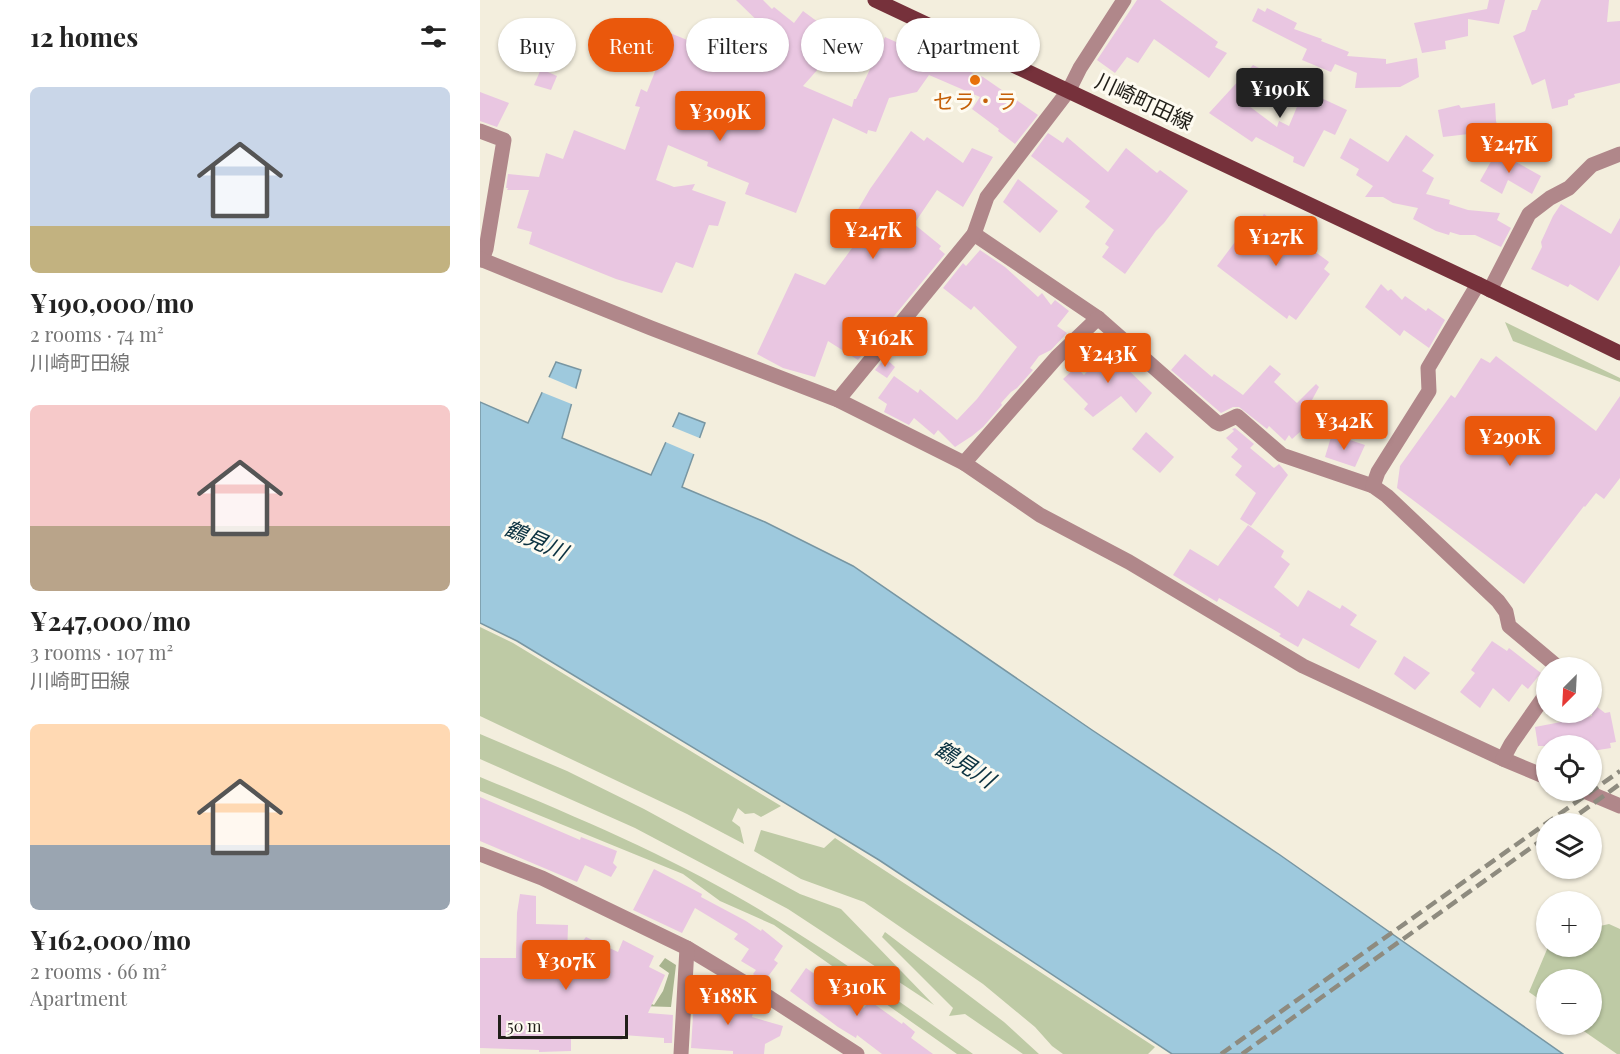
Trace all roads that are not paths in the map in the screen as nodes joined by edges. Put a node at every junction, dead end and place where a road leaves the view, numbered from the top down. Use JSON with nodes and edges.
{"nodes":[{"id":1,"x":875,"y":0,"type":"edge"},
{"id":2,"x":1124,"y":0,"type":"edge"},
{"id":3,"x":1069,"y":90,"type":"junction"},
{"id":4,"x":480,"y":131,"type":"edge"},
{"id":5,"x":1620,"y":154,"type":"edge"},
{"id":6,"x":974,"y":234,"type":"junction"},
{"id":7,"x":481,"y":259,"type":"edge"},
{"id":8,"x":1484,"y":287,"type":"junction"},
{"id":9,"x":1098,"y":318,"type":"junction"},
{"id":10,"x":1620,"y":353,"type":"edge"},
{"id":11,"x":838,"y":400,"type":"junction"},
{"id":12,"x":964,"y":463,"type":"junction"},
{"id":13,"x":1372,"y":486,"type":"junction"},
{"id":14,"x":1546,"y":657,"type":"edge"},
{"id":15,"x":1536,"y":708,"type":"edge"},
{"id":16,"x":1503,"y":759,"type":"junction"},
{"id":17,"x":1536,"y":773,"type":"edge"},
{"id":18,"x":1602,"y":798,"type":"edge"},
{"id":19,"x":1620,"y":806,"type":"edge"},
{"id":20,"x":480,"y":854,"type":"edge"},
{"id":21,"x":687,"y":948,"type":"junction"},
{"id":22,"x":681,"y":1054,"type":"edge"},
{"id":23,"x":857,"y":1054,"type":"edge"}],
"edges":[{"from":1,"to":3,"type":"main road","name":"川崎町田線"},
{"from":2,"to":3,"type":"street"},
{"from":3,"to":6,"type":"street"},
{"from":3,"to":8,"type":"main road","name":"川崎町田線"},
{"from":4,"to":7,"type":"street"},
{"from":5,"to":8,"type":"street"},
{"from":6,"to":9,"type":"street"},
{"from":6,"to":11,"type":"street"},
{"from":7,"to":11,"type":"street"},
{"from":8,"to":10,"type":"main road","name":"川崎町田線"},
{"from":8,"to":13,"type":"street"},
{"from":9,"to":12,"type":"street"},
{"from":9,"to":13,"type":"street"},
{"from":11,"to":12,"type":"street"},
{"from":12,"to":16,"type":"street"},
{"from":13,"to":14,"type":"street"},
{"from":15,"to":16,"type":"street"},
{"from":16,"to":17,"type":"street"},
{"from":18,"to":19,"type":"street"},
{"from":20,"to":21,"type":"street"},
{"from":21,"to":22,"type":"street"},
{"from":21,"to":23,"type":"street"}]}
